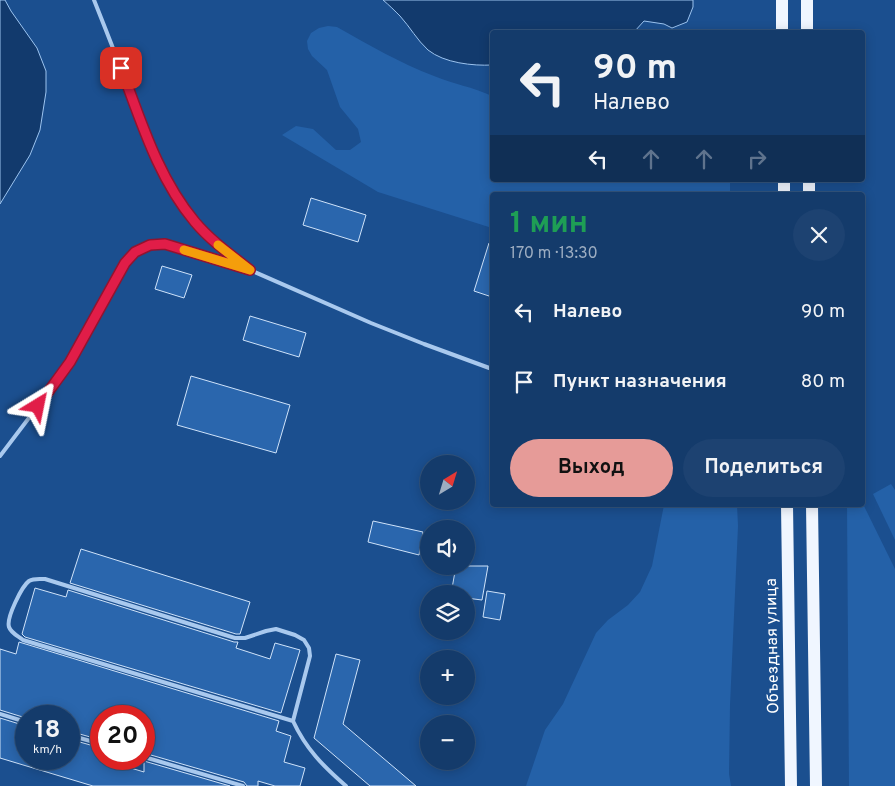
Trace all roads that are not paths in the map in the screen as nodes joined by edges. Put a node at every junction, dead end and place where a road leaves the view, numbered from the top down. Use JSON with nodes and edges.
{"nodes":[{"id":1,"x":94,"y":0,"type":"edge"},
{"id":2,"x":782,"y":0,"type":"edge"},
{"id":3,"x":807,"y":0,"type":"edge"},
{"id":4,"x":782,"y":30,"type":"edge"},
{"id":5,"x":807,"y":30,"type":"edge"},
{"id":6,"x":250,"y":270,"type":"junction"},
{"id":7,"x":490,"y":368,"type":"edge"},
{"id":8,"x":0,"y":456,"type":"edge"},
{"id":9,"x":787,"y":507,"type":"edge"},
{"id":10,"x":812,"y":507,"type":"edge"},
{"id":11,"x":0,"y":714,"type":"edge"},
{"id":12,"x":15,"y":719,"type":"edge"},
{"id":13,"x":293,"y":720,"type":"junction"},
{"id":14,"x":155,"y":760,"type":"edge"},
{"id":15,"x":243,"y":786,"type":"edge"},
{"id":16,"x":346,"y":786,"type":"edge"},
{"id":17,"x":791,"y":786,"type":"edge"},
{"id":18,"x":816,"y":786,"type":"edge"}],
"edges":[{"from":1,"to":6,"type":"lane"},
{"from":2,"to":4,"type":"main road"},
{"from":3,"to":5,"type":"main road"},
{"from":6,"to":7,"type":"lane"},
{"from":6,"to":8,"type":"lane"},
{"from":9,"to":17,"type":"main road","name":"Объездная улица"},
{"from":10,"to":18,"type":"main road"},
{"from":11,"to":12,"type":"lane"},
{"from":13,"to":13,"type":"lane"},
{"from":13,"to":16,"type":"lane"},
{"from":14,"to":15,"type":"lane"}]}
